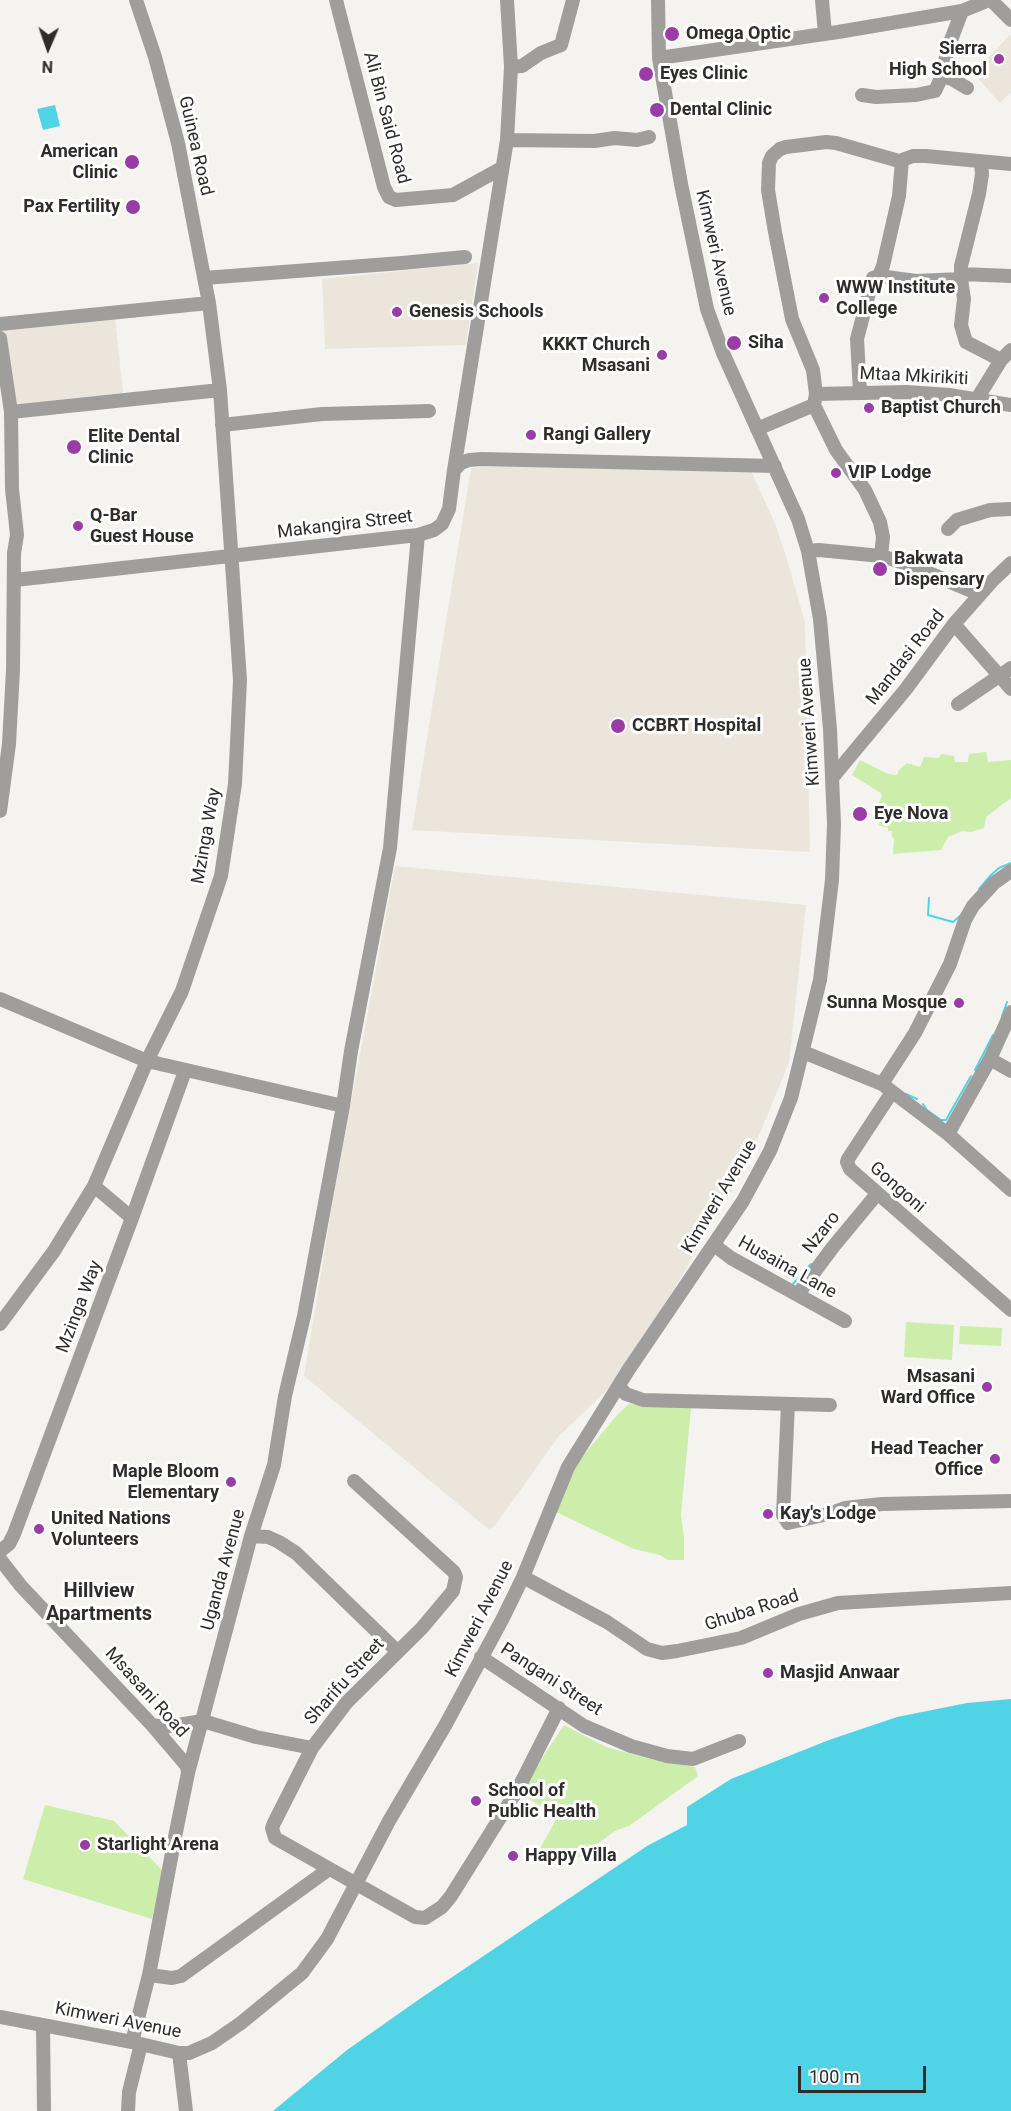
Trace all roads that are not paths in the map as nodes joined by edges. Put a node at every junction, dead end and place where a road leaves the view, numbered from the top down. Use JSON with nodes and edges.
{"nodes":[{"id":1,"x":136,"y":0,"type":"edge"},
{"id":2,"x":336,"y":0,"type":"edge"},
{"id":3,"x":507,"y":0,"type":"edge"},
{"id":4,"x":573,"y":0,"type":"edge"},
{"id":5,"x":658,"y":0,"type":"edge"},
{"id":6,"x":822,"y":0,"type":"edge"},
{"id":7,"x":990,"y":0,"type":"edge"},
{"id":8,"x":962,"y":11,"type":"junction"},
{"id":9,"x":1011,"y":20,"type":"edge"},
{"id":10,"x":825,"y":34,"type":"junction"},
{"id":11,"x":659,"y":58,"type":"junction"},
{"id":12,"x":511,"y":67,"type":"junction"},
{"id":13,"x":942,"y":76,"type":"junction"},
{"id":14,"x":967,"y":88,"type":"dead end"},
{"id":15,"x":862,"y":95,"type":"dead end"},
{"id":16,"x":649,"y":137,"type":"dead end"},
{"id":17,"x":507,"y":140,"type":"junction"},
{"id":18,"x":902,"y":160,"type":"junction"},
{"id":19,"x":981,"y":162,"type":"junction"},
{"id":20,"x":1011,"y":164,"type":"edge"},
{"id":21,"x":502,"y":168,"type":"junction"},
{"id":22,"x":465,"y":257,"type":"dead end"},
{"id":23,"x":879,"y":276,"type":"junction"},
{"id":24,"x":1011,"y":276,"type":"edge"},
{"id":25,"x":961,"y":277,"type":"junction"},
{"id":26,"x":204,"y":278,"type":"junction"},
{"id":27,"x":209,"y":303,"type":"junction"},
{"id":28,"x":0,"y":324,"type":"edge"},
{"id":29,"x":0,"y":338,"type":"edge"},
{"id":30,"x":1006,"y":355,"type":"edge"},
{"id":31,"x":220,"y":390,"type":"junction"},
{"id":32,"x":860,"y":392,"type":"junction"},
{"id":33,"x":978,"y":399,"type":"junction"},
{"id":34,"x":815,"y":400,"type":"junction"},
{"id":35,"x":1011,"y":405,"type":"edge"},
{"id":36,"x":429,"y":411,"type":"dead end"},
{"id":37,"x":10,"y":412,"type":"junction"},
{"id":38,"x":222,"y":425,"type":"junction"},
{"id":39,"x":758,"y":429,"type":"junction"},
{"id":40,"x":6,"y":458,"type":"edge"},
{"id":41,"x":775,"y":466,"type":"junction"},
{"id":42,"x":454,"y":470,"type":"junction"},
{"id":43,"x":1011,"y":509,"type":"edge"},
{"id":44,"x":948,"y":529,"type":"dead end"},
{"id":45,"x":418,"y":535,"type":"junction"},
{"id":46,"x":808,"y":551,"type":"junction"},
{"id":47,"x":881,"y":556,"type":"junction"},
{"id":48,"x":232,"y":557,"type":"junction"},
{"id":49,"x":1011,"y":563,"type":"edge"},
{"id":50,"x":15,"y":580,"type":"junction"},
{"id":51,"x":979,"y":594,"type":"junction"},
{"id":52,"x":954,"y":624,"type":"junction"},
{"id":53,"x":1011,"y":668,"type":"edge"},
{"id":54,"x":998,"y":675,"type":"junction"},
{"id":55,"x":1011,"y":689,"type":"edge"},
{"id":56,"x":958,"y":704,"type":"dead end"},
{"id":57,"x":832,"y":778,"type":"junction"},
{"id":58,"x":0,"y":812,"type":"edge"},
{"id":59,"x":1011,"y":871,"type":"edge"},
{"id":60,"x":0,"y":999,"type":"edge"},
{"id":61,"x":1011,"y":1012,"type":"edge"},
{"id":62,"x":803,"y":1052,"type":"junction"},
{"id":63,"x":990,"y":1059,"type":"junction"},
{"id":64,"x":147,"y":1061,"type":"junction"},
{"id":65,"x":185,"y":1071,"type":"junction"},
{"id":66,"x":1011,"y":1071,"type":"edge"},
{"id":67,"x":887,"y":1088,"type":"junction"},
{"id":68,"x":343,"y":1106,"type":"junction"},
{"id":69,"x":948,"y":1134,"type":"junction"},
{"id":70,"x":94,"y":1186,"type":"junction"},
{"id":71,"x":1011,"y":1190,"type":"edge"},
{"id":72,"x":877,"y":1194,"type":"junction"},
{"id":73,"x":132,"y":1218,"type":"junction"},
{"id":74,"x":714,"y":1245,"type":"junction"},
{"id":75,"x":798,"y":1294,"type":"junction"},
{"id":76,"x":1011,"y":1310,"type":"edge"},
{"id":77,"x":845,"y":1321,"type":"dead end"},
{"id":78,"x":0,"y":1324,"type":"edge"},
{"id":79,"x":619,"y":1387,"type":"junction"},
{"id":80,"x":788,"y":1404,"type":"junction"},
{"id":81,"x":830,"y":1405,"type":"dead end"},
{"id":82,"x":354,"y":1481,"type":"dead end"},
{"id":83,"x":1011,"y":1501,"type":"edge"},
{"id":84,"x":251,"y":1536,"type":"junction"},
{"id":85,"x":0,"y":1551,"type":"edge"},
{"id":86,"x":0,"y":1559,"type":"edge"},
{"id":87,"x":523,"y":1577,"type":"junction"},
{"id":88,"x":1011,"y":1593,"type":"edge"},
{"id":89,"x":397,"y":1651,"type":"junction"},
{"id":90,"x":481,"y":1657,"type":"junction"},
{"id":91,"x":559,"y":1708,"type":"junction"},
{"id":92,"x":202,"y":1720,"type":"junction"},
{"id":93,"x":152,"y":1725,"type":"junction"},
{"id":94,"x":739,"y":1740,"type":"dead end"},
{"id":95,"x":312,"y":1748,"type":"junction"},
{"id":96,"x":188,"y":1773,"type":"junction"},
{"id":97,"x":329,"y":1869,"type":"junction"},
{"id":98,"x":354,"y":1883,"type":"junction"},
{"id":99,"x":149,"y":1975,"type":"junction"},
{"id":100,"x":0,"y":2017,"type":"edge"},
{"id":101,"x":44,"y":2026,"type":"junction"},
{"id":102,"x":137,"y":2043,"type":"junction"},
{"id":103,"x":179,"y":2053,"type":"junction"},
{"id":104,"x":45,"y":2111,"type":"edge"},
{"id":105,"x":128,"y":2111,"type":"edge"},
{"id":106,"x":186,"y":2111,"type":"edge"}],
"edges":[{"from":1,"to":26,"type":"street","name":"Guinea Road"},
{"from":2,"to":21,"type":"street","name":"Ali Bin Said Road"},
{"from":3,"to":12,"type":"street"},
{"from":4,"to":12,"type":"street"},
{"from":5,"to":11,"type":"street","name":"Kimweri Avenue"},
{"from":6,"to":10,"type":"street"},
{"from":7,"to":8,"type":"street"},
{"from":7,"to":9,"type":"street"},
{"from":8,"to":10,"type":"street"},
{"from":8,"to":13,"type":"street"},
{"from":10,"to":11,"type":"street"},
{"from":11,"to":39,"type":"street","name":"Kimweri Avenue"},
{"from":12,"to":17,"type":"street"},
{"from":13,"to":14,"type":"street"},
{"from":13,"to":15,"type":"street"},
{"from":16,"to":17,"type":"street"},
{"from":17,"to":21,"type":"street"},
{"from":18,"to":19,"type":"street"},
{"from":18,"to":23,"type":"street"},
{"from":18,"to":34,"type":"street"},
{"from":19,"to":20,"type":"street"},
{"from":19,"to":25,"type":"street"},
{"from":21,"to":42,"type":"street"},
{"from":22,"to":26,"type":"street"},
{"from":23,"to":25,"type":"street"},
{"from":23,"to":32,"type":"street"},
{"from":24,"to":25,"type":"street"},
{"from":25,"to":30,"type":"street"},
{"from":26,"to":27,"type":"street","name":"Guinea Road"},
{"from":27,"to":28,"type":"street"},
{"from":27,"to":31,"type":"street","name":"Mzinga Way"},
{"from":29,"to":37,"type":"street"},
{"from":30,"to":33,"type":"street"},
{"from":31,"to":37,"type":"street"},
{"from":31,"to":38,"type":"street","name":"Mzinga Way"},
{"from":32,"to":33,"type":"street","name":"Mtaa Mkirikiti"},
{"from":32,"to":34,"type":"street","name":"Mtaa Mkirikiti"},
{"from":33,"to":35,"type":"street","name":"Mtaa Mkirikiti"},
{"from":34,"to":39,"type":"street"},
{"from":34,"to":47,"type":"street"},
{"from":36,"to":38,"type":"street"},
{"from":37,"to":40,"type":"street"},
{"from":38,"to":48,"type":"street","name":"Mzinga Way"},
{"from":39,"to":41,"type":"street","name":"Kimweri Avenue"},
{"from":40,"to":50,"type":"street"},
{"from":41,"to":42,"type":"street"},
{"from":41,"to":46,"type":"street","name":"Kimweri Avenue"},
{"from":42,"to":45,"type":"street","name":"Makangira Street"},
{"from":43,"to":44,"type":"street"},
{"from":45,"to":48,"type":"street","name":"Makangira Street"},
{"from":45,"to":68,"type":"street","name":"Uganda Avenue"},
{"from":46,"to":47,"type":"street"},
{"from":46,"to":57,"type":"street","name":"Kimweri Avenue"},
{"from":47,"to":51,"type":"street"},
{"from":48,"to":50,"type":"street","name":"Makangira Street"},
{"from":48,"to":64,"type":"street","name":"Mzinga Way"},
{"from":49,"to":51,"type":"street","name":"Mandasi Road"},
{"from":50,"to":58,"type":"street"},
{"from":51,"to":52,"type":"street","name":"Mandasi Road"},
{"from":52,"to":54,"type":"street"},
{"from":52,"to":57,"type":"street","name":"Mandasi Road"},
{"from":53,"to":54,"type":"street"},
{"from":54,"to":55,"type":"street"},
{"from":54,"to":56,"type":"street"},
{"from":57,"to":62,"type":"street","name":"Kimweri Avenue"},
{"from":59,"to":67,"type":"street"},
{"from":60,"to":64,"type":"street"},
{"from":61,"to":63,"type":"street"},
{"from":62,"to":67,"type":"street"},
{"from":62,"to":74,"type":"street","name":"Kimweri Avenue"},
{"from":63,"to":66,"type":"street"},
{"from":63,"to":69,"type":"street"},
{"from":64,"to":65,"type":"street"},
{"from":64,"to":70,"type":"street","name":"Mzinga Way"},
{"from":65,"to":68,"type":"street"},
{"from":65,"to":73,"type":"street","name":"Mzinga Way"},
{"from":67,"to":69,"type":"street"},
{"from":67,"to":72,"type":"street","name":"Gongoni"},
{"from":68,"to":84,"type":"street","name":"Uganda Avenue"},
{"from":69,"to":71,"type":"street"},
{"from":70,"to":73,"type":"street"},
{"from":70,"to":78,"type":"street","name":"Mzinga Way"},
{"from":72,"to":75,"type":"street","name":"Nzaro"},
{"from":72,"to":76,"type":"street","name":"Gongoni"},
{"from":73,"to":85,"type":"street","name":"Mzinga Way"},
{"from":74,"to":75,"type":"street","name":"Husaina Lane"},
{"from":74,"to":79,"type":"street","name":"Kimweri Avenue"},
{"from":75,"to":77,"type":"street","name":"Husaina Lane"},
{"from":79,"to":80,"type":"street"},
{"from":79,"to":87,"type":"street","name":"Kimweri Avenue"},
{"from":80,"to":81,"type":"street"},
{"from":80,"to":83,"type":"street"},
{"from":82,"to":89,"type":"street","name":"Sharifu Street"},
{"from":84,"to":89,"type":"street"},
{"from":84,"to":92,"type":"street","name":"Uganda Avenue"},
{"from":86,"to":93,"type":"street","name":"Msasani Road"},
{"from":87,"to":88,"type":"street","name":"Ghuba Road"},
{"from":87,"to":90,"type":"street","name":"Kimweri Avenue"},
{"from":89,"to":95,"type":"street","name":"Sharifu Street"},
{"from":90,"to":91,"type":"street","name":"Pangani Street"},
{"from":90,"to":98,"type":"street","name":"Kimweri Avenue"},
{"from":91,"to":94,"type":"street","name":"Pangani Street"},
{"from":91,"to":98,"type":"street","name":"Sharifu Street"},
{"from":92,"to":93,"type":"street"},
{"from":92,"to":95,"type":"street"},
{"from":92,"to":96,"type":"street","name":"Uganda Avenue"},
{"from":93,"to":96,"type":"street","name":"Msasani Road"},
{"from":95,"to":97,"type":"street","name":"Sharifu Street"},
{"from":96,"to":99,"type":"street","name":"Uganda Avenue"},
{"from":97,"to":98,"type":"street","name":"Sharifu Street"},
{"from":97,"to":99,"type":"street"},
{"from":98,"to":103,"type":"street","name":"Kimweri Avenue"},
{"from":99,"to":102,"type":"street","name":"Uganda Avenue"},
{"from":100,"to":101,"type":"street","name":"Kimweri Avenue"},
{"from":101,"to":102,"type":"street","name":"Kimweri Avenue"},
{"from":101,"to":104,"type":"street"},
{"from":102,"to":103,"type":"street","name":"Kimweri Avenue"},
{"from":102,"to":105,"type":"street","name":"Uganda Avenue"},
{"from":103,"to":106,"type":"street"}]}
